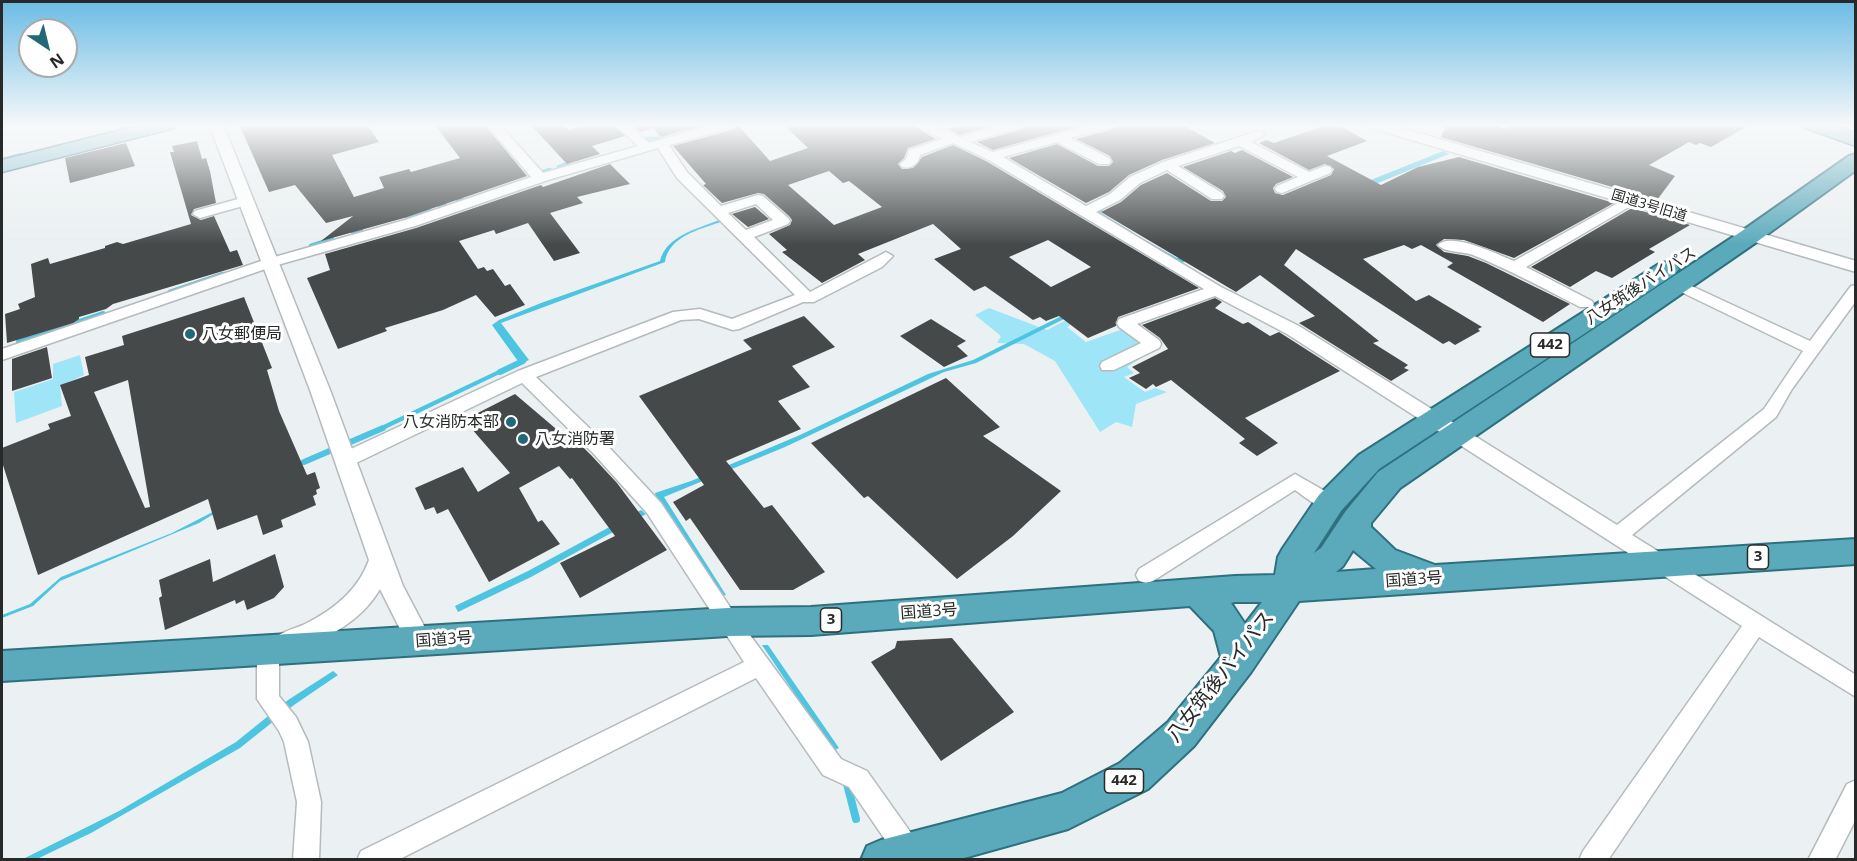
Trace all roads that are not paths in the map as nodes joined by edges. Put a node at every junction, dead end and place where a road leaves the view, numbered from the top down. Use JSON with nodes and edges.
{"nodes":[{"id":1,"x":231,"y":164,"type":"edge"},
{"id":2,"x":528,"y":164,"type":"edge"},
{"id":3,"x":587,"y":164,"type":"edge"},
{"id":4,"x":675,"y":164,"type":"edge"},
{"id":5,"x":1006,"y":164,"type":"edge"},
{"id":6,"x":1284,"y":164,"type":"edge"},
{"id":7,"x":1507,"y":164,"type":"edge"},
{"id":8,"x":1828,"y":164,"type":"edge"},
{"id":9,"x":1168,"y":165,"type":"joint"},
{"id":10,"x":1325,"y":170,"type":"dead end"},
{"id":11,"x":1308,"y":177,"type":"junction"},
{"id":12,"x":540,"y":178,"type":"junction"},
{"id":13,"x":1282,"y":189,"type":"dead end"},
{"id":14,"x":1217,"y":196,"type":"dead end"},
{"id":15,"x":245,"y":201,"type":"junction"},
{"id":16,"x":1629,"y":201,"type":"junction"},
{"id":17,"x":719,"y":211,"type":"junction"},
{"id":18,"x":1086,"y":212,"type":"junction"},
{"id":19,"x":200,"y":214,"type":"dead end"},
{"id":20,"x":1738,"y":233,"type":"junction"},
{"id":21,"x":744,"y":236,"type":"junction"},
{"id":22,"x":1445,"y":245,"type":"dead end"},
{"id":23,"x":886,"y":256,"type":"dead end"},
{"id":24,"x":269,"y":263,"type":"junction"},
{"id":25,"x":1515,"y":267,"type":"junction"},
{"id":26,"x":1856,"y":267,"type":"edge"},
{"id":27,"x":1678,"y":285,"type":"junction"},
{"id":28,"x":1856,"y":289,"type":"edge"},
{"id":29,"x":1220,"y":292,"type":"junction"},
{"id":30,"x":806,"y":296,"type":"junction"},
{"id":31,"x":1586,"y":304,"type":"dead end"},
{"id":32,"x":1183,"y":312,"type":"dead end"},
{"id":33,"x":1813,"y":349,"type":"junction"},
{"id":34,"x":2,"y":354,"type":"edge"},
{"id":35,"x":1108,"y":366,"type":"dead end"},
{"id":36,"x":524,"y":375,"type":"junction"},
{"id":37,"x":1434,"y":420,"type":"junction"},
{"id":38,"x":1456,"y":435,"type":"junction"},
{"id":39,"x":345,"y":460,"type":"junction"},
{"id":40,"x":1343,"y":511,"type":"junction"},
{"id":41,"x":1618,"y":535,"type":"junction"},
{"id":42,"x":1856,"y":551,"type":"edge"},
{"id":43,"x":381,"y":560,"type":"junction"},
{"id":44,"x":1660,"y":563,"type":"junction"},
{"id":45,"x":1146,"y":575,"type":"dead end"},
{"id":46,"x":1443,"y":578,"type":"junction"},
{"id":47,"x":1290,"y":588,"type":"junction"},
{"id":48,"x":1196,"y":592,"type":"junction"},
{"id":49,"x":728,"y":622,"type":"junction"},
{"id":50,"x":1756,"y":624,"type":"junction"},
{"id":51,"x":419,"y":641,"type":"junction"},
{"id":52,"x":268,"y":650,"type":"junction"},
{"id":53,"x":1239,"y":661,"type":"junction"},
{"id":54,"x":2,"y":666,"type":"edge"},
{"id":55,"x":759,"y":666,"type":"junction"},
{"id":56,"x":1856,"y":687,"type":"edge"},
{"id":57,"x":1856,"y":792,"type":"edge"},
{"id":58,"x":902,"y":857,"type":"edge"},
{"id":59,"x":306,"y":860,"type":"edge"},
{"id":60,"x":370,"y":860,"type":"edge"},
{"id":61,"x":1592,"y":860,"type":"edge"},
{"id":62,"x":1821,"y":860,"type":"edge"}],
"edges":[{"from":1,"to":15,"type":"street"},
{"from":2,"to":12,"type":"street"},
{"from":3,"to":12,"type":"street"},
{"from":4,"to":17,"type":"street"},
{"from":5,"to":18,"type":"street"},
{"from":6,"to":11,"type":"street"},
{"from":7,"to":16,"type":"street","name":"国道3号旧道"},
{"from":8,"to":20,"type":"highway","name":"八女筑後バイパス","number":"442"},
{"from":9,"to":14,"type":"street"},
{"from":9,"to":18,"type":"street"},
{"from":10,"to":11,"type":"street"},
{"from":11,"to":13,"type":"street"},
{"from":12,"to":24,"type":"street"},
{"from":15,"to":19,"type":"street"},
{"from":15,"to":24,"type":"street"},
{"from":16,"to":20,"type":"street","name":"国道3号旧道"},
{"from":16,"to":25,"type":"street"},
{"from":17,"to":21,"type":"street"},
{"from":17,"to":21,"type":"street"},
{"from":18,"to":29,"type":"street"},
{"from":20,"to":26,"type":"street","name":"国道3号旧道"},
{"from":20,"to":27,"type":"highway","name":"八女筑後バイパス","number":"442"},
{"from":20,"to":37,"type":"highway","name":"八女筑後バイパス","number":"442"},
{"from":21,"to":30,"type":"street"},
{"from":22,"to":25,"type":"street"},
{"from":23,"to":30,"type":"street"},
{"from":24,"to":34,"type":"street"},
{"from":24,"to":39,"type":"street"},
{"from":25,"to":31,"type":"street"},
{"from":27,"to":33,"type":"street"},
{"from":27,"to":38,"type":"highway","name":"八女筑後バイパス","number":"442"},
{"from":28,"to":33,"type":"street"},
{"from":29,"to":32,"type":"street"},
{"from":29,"to":35,"type":"street"},
{"from":29,"to":37,"type":"street"},
{"from":30,"to":36,"type":"street"},
{"from":33,"to":41,"type":"street"},
{"from":36,"to":39,"type":"street"},
{"from":36,"to":49,"type":"street"},
{"from":37,"to":38,"type":"street"},
{"from":37,"to":40,"type":"highway","name":"八女筑後バイパス","number":"442"},
{"from":38,"to":40,"type":"highway","name":"八女筑後バイパス","number":"442"},
{"from":38,"to":41,"type":"street"},
{"from":39,"to":43,"type":"street"},
{"from":40,"to":45,"type":"street"},
{"from":40,"to":46,"type":"highway"},
{"from":40,"to":47,"type":"highway","name":"八女筑後バイパス","number":"442"},
{"from":41,"to":44,"type":"street"},
{"from":42,"to":44,"type":"highway","name":"国道3号","number":"3"},
{"from":43,"to":51,"type":"street"},
{"from":43,"to":52,"type":"street"},
{"from":44,"to":46,"type":"highway","name":"国道3号","number":"3"},
{"from":44,"to":50,"type":"street"},
{"from":46,"to":47,"type":"highway","name":"国道3号","number":"3"},
{"from":47,"to":48,"type":"highway","name":"国道3号","number":"3"},
{"from":47,"to":53,"type":"highway","name":"八女筑後バイパス","number":"442"},
{"from":48,"to":49,"type":"highway","name":"国道3号","number":"3"},
{"from":48,"to":53,"type":"highway"},
{"from":49,"to":51,"type":"highway","name":"国道3号","number":"3"},
{"from":49,"to":55,"type":"street"},
{"from":50,"to":56,"type":"street"},
{"from":50,"to":61,"type":"street"},
{"from":51,"to":52,"type":"highway","name":"国道3号","number":"3"},
{"from":52,"to":54,"type":"highway","name":"国道3号","number":"3"},
{"from":52,"to":59,"type":"street"},
{"from":53,"to":58,"type":"highway","name":"八女筑後バイパス","number":"442"},
{"from":55,"to":58,"type":"street"},
{"from":55,"to":60,"type":"street"},
{"from":57,"to":62,"type":"street"}]}
